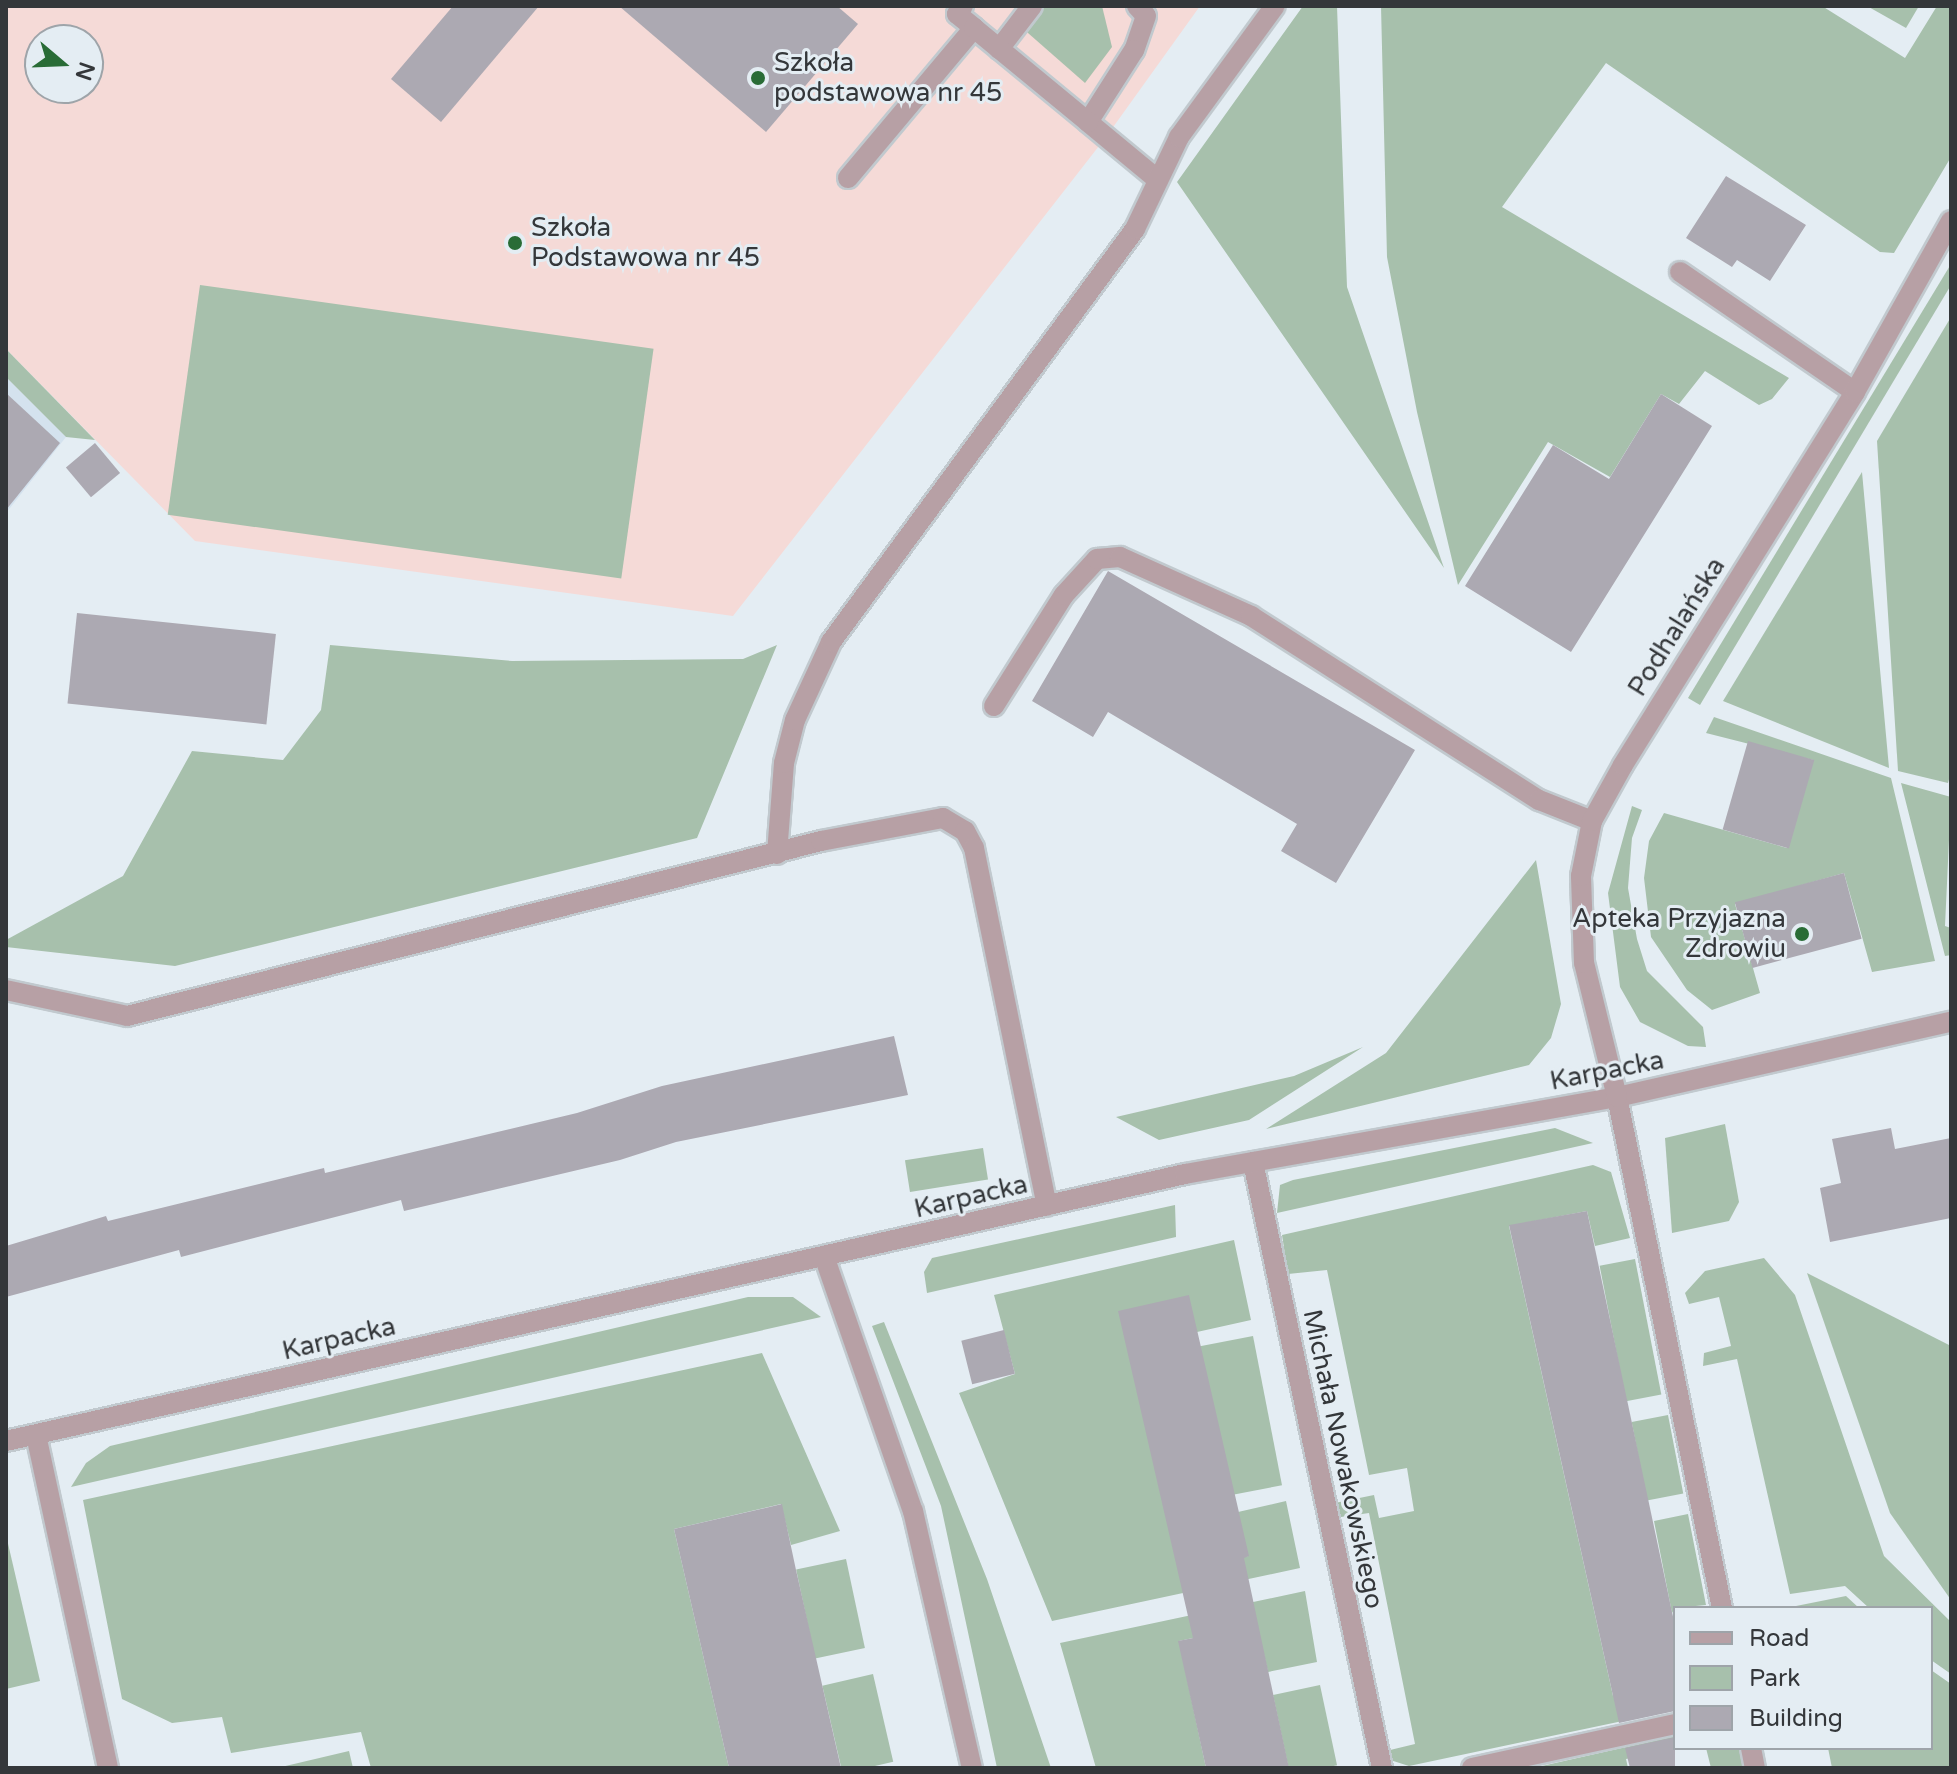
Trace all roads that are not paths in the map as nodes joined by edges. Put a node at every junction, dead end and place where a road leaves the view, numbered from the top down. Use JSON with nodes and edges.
{"nodes":[{"id":1,"x":963,"y":6,"type":"edge"},
{"id":2,"x":1032,"y":6,"type":"edge"},
{"id":3,"x":1275,"y":6,"type":"edge"},
{"id":4,"x":1146,"y":9,"type":"edge"},
{"id":5,"x":974,"y":28,"type":"junction"},
{"id":6,"x":999,"y":49,"type":"junction"},
{"id":7,"x":1088,"y":122,"type":"junction"},
{"id":8,"x":848,"y":178,"type":"dead end"},
{"id":9,"x":1157,"y":179,"type":"junction"},
{"id":10,"x":1951,"y":221,"type":"edge"},
{"id":11,"x":1680,"y":272,"type":"dead end"},
{"id":12,"x":1855,"y":392,"type":"junction"},
{"id":13,"x":994,"y":706,"type":"dead end"},
{"id":14,"x":1592,"y":821,"type":"junction"},
{"id":15,"x":777,"y":854,"type":"junction"},
{"id":16,"x":6,"y":990,"type":"edge"},
{"id":17,"x":1951,"y":1022,"type":"edge"},
{"id":18,"x":1617,"y":1097,"type":"junction"},
{"id":19,"x":1253,"y":1162,"type":"junction"},
{"id":20,"x":1047,"y":1206,"type":"junction"},
{"id":21,"x":824,"y":1256,"type":"junction"},
{"id":22,"x":36,"y":1435,"type":"junction"},
{"id":23,"x":6,"y":1441,"type":"edge"},
{"id":24,"x":1722,"y":1606,"type":"edge"},
{"id":25,"x":1673,"y":1724,"type":"edge"},
{"id":26,"x":108,"y":1768,"type":"edge"},
{"id":27,"x":972,"y":1768,"type":"edge"},
{"id":28,"x":1382,"y":1768,"type":"edge"},
{"id":29,"x":1472,"y":1768,"type":"edge"}],
"edges":[{"from":1,"to":5,"type":"street"},
{"from":2,"to":6,"type":"street"},
{"from":3,"to":9,"type":"street"},
{"from":4,"to":7,"type":"street"},
{"from":5,"to":6,"type":"street"},
{"from":5,"to":8,"type":"street"},
{"from":6,"to":7,"type":"street"},
{"from":7,"to":9,"type":"street"},
{"from":9,"to":15,"type":"street"},
{"from":10,"to":12,"type":"street","name":"Podhalańska"},
{"from":11,"to":12,"type":"street"},
{"from":12,"to":14,"type":"street","name":"Podhalańska"},
{"from":13,"to":14,"type":"street"},
{"from":14,"to":18,"type":"street","name":"Podhalańska"},
{"from":15,"to":16,"type":"street"},
{"from":15,"to":20,"type":"street"},
{"from":17,"to":18,"type":"street","name":"Karpacka"},
{"from":18,"to":19,"type":"street","name":"Karpacka"},
{"from":18,"to":24,"type":"street"},
{"from":19,"to":20,"type":"street","name":"Karpacka"},
{"from":19,"to":28,"type":"street","name":"Michała Nowakowskiego"},
{"from":20,"to":21,"type":"street","name":"Karpacka"},
{"from":21,"to":22,"type":"street","name":"Karpacka"},
{"from":21,"to":27,"type":"street"},
{"from":22,"to":23,"type":"street","name":"Karpacka"},
{"from":22,"to":26,"type":"street"},
{"from":25,"to":29,"type":"street"}]}
